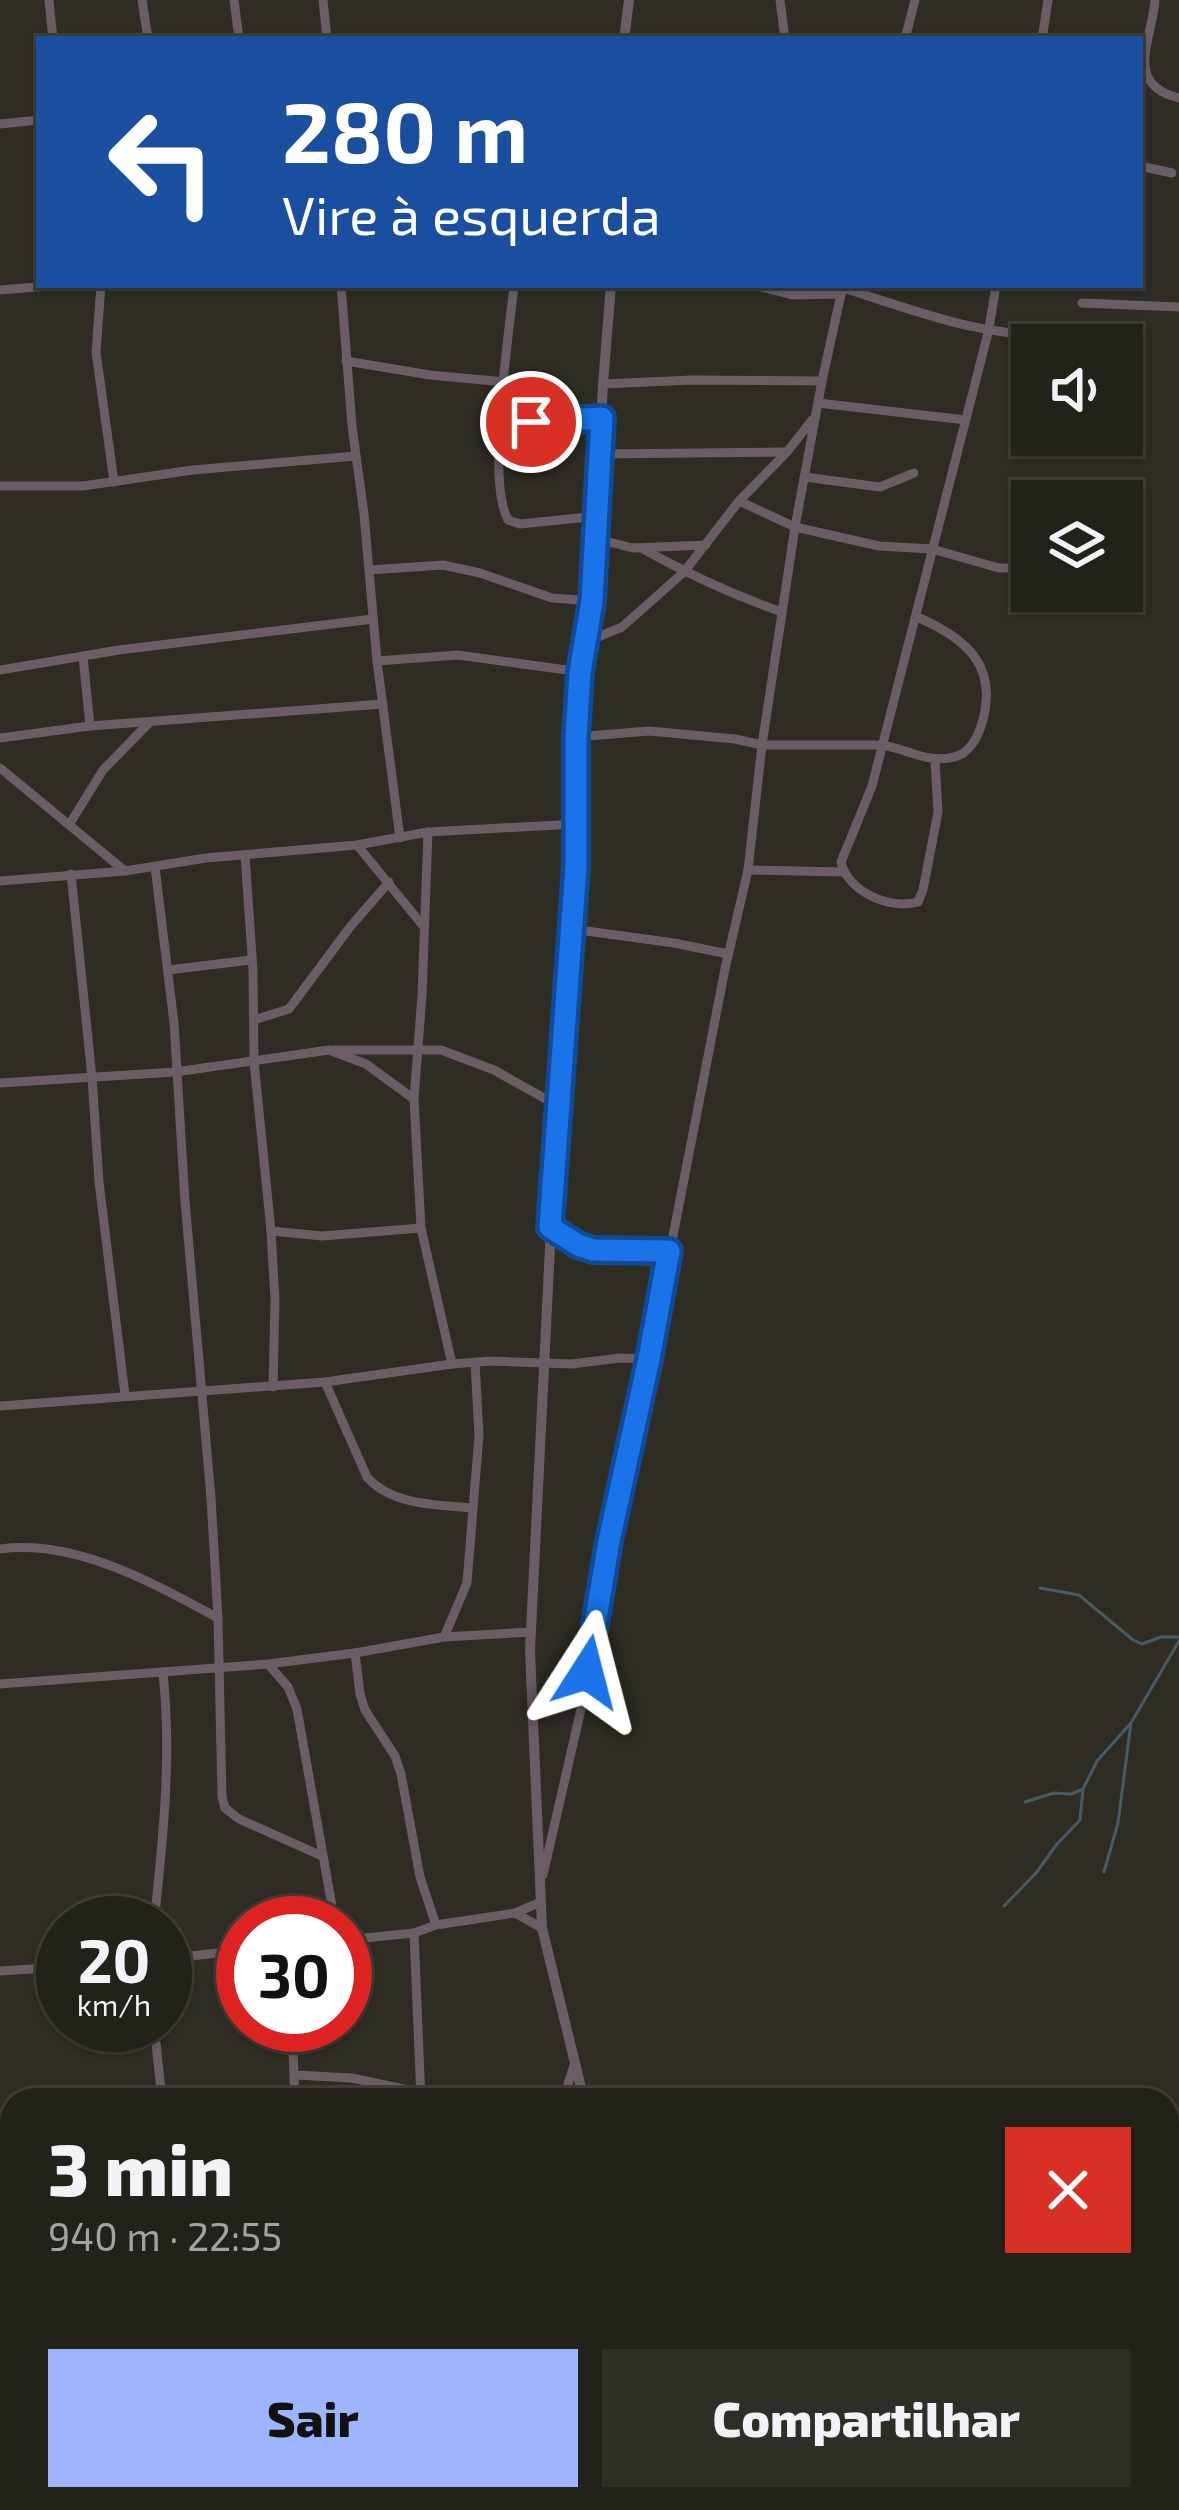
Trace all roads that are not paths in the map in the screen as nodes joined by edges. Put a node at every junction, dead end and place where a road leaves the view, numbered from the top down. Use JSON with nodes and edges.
{"nodes":[{"id":1,"x":49,"y":0,"type":"edge"},
{"id":2,"x":142,"y":0,"type":"edge"},
{"id":3,"x":234,"y":0,"type":"edge"},
{"id":4,"x":323,"y":0,"type":"edge"},
{"id":5,"x":629,"y":0,"type":"edge"},
{"id":6,"x":780,"y":0,"type":"edge"},
{"id":7,"x":915,"y":0,"type":"edge"},
{"id":8,"x":1048,"y":0,"type":"edge"},
{"id":9,"x":1155,"y":0,"type":"edge"},
{"id":10,"x":53,"y":36,"type":"edge"},
{"id":11,"x":148,"y":36,"type":"edge"},
{"id":12,"x":239,"y":36,"type":"edge"},
{"id":13,"x":327,"y":36,"type":"edge"},
{"id":14,"x":624,"y":36,"type":"edge"},
{"id":15,"x":785,"y":36,"type":"edge"},
{"id":16,"x":905,"y":36,"type":"edge"},
{"id":17,"x":1042,"y":36,"type":"edge"},
{"id":18,"x":1179,"y":98,"type":"edge"},
{"id":19,"x":36,"y":120,"type":"edge"},
{"id":20,"x":0,"y":124,"type":"edge"},
{"id":21,"x":1143,"y":167,"type":"edge"},
{"id":22,"x":1172,"y":173,"type":"dead end"},
{"id":23,"x":36,"y":287,"type":"edge"},
{"id":24,"x":101,"y":288,"type":"edge"},
{"id":25,"x":341,"y":288,"type":"edge"},
{"id":26,"x":514,"y":288,"type":"edge"},
{"id":27,"x":611,"y":288,"type":"edge"},
{"id":28,"x":766,"y":288,"type":"edge"},
{"id":29,"x":996,"y":288,"type":"edge"},
{"id":30,"x":842,"y":289,"type":"edge"},
{"id":31,"x":0,"y":290,"type":"edge"},
{"id":32,"x":1082,"y":303,"type":"dead end"},
{"id":33,"x":1179,"y":307,"type":"edge"},
{"id":34,"x":989,"y":329,"type":"junction"},
{"id":35,"x":1011,"y":331,"type":"edge"},
{"id":36,"x":346,"y":361,"type":"junction"},
{"id":37,"x":822,"y":381,"type":"junction"},
{"id":38,"x":505,"y":382,"type":"junction"},
{"id":39,"x":603,"y":384,"type":"junction"},
{"id":40,"x":818,"y":403,"type":"junction"},
{"id":41,"x":816,"y":416,"type":"junction"},
{"id":42,"x":602,"y":418,"type":"junction"},
{"id":43,"x":965,"y":420,"type":"junction"},
{"id":44,"x":501,"y":422,"type":"junction"},
{"id":45,"x":787,"y":452,"type":"junction"},
{"id":46,"x":601,"y":454,"type":"junction"},
{"id":47,"x":356,"y":456,"type":"junction"},
{"id":48,"x":914,"y":472,"type":"dead end"},
{"id":49,"x":805,"y":477,"type":"junction"},
{"id":50,"x":115,"y":482,"type":"junction"},
{"id":51,"x":0,"y":486,"type":"edge"},
{"id":52,"x":739,"y":501,"type":"junction"},
{"id":53,"x":598,"y":515,"type":"junction"},
{"id":54,"x":794,"y":527,"type":"junction"},
{"id":55,"x":597,"y":539,"type":"junction"},
{"id":56,"x":706,"y":545,"type":"junction"},
{"id":57,"x":644,"y":549,"type":"junction"},
{"id":58,"x":932,"y":549,"type":"junction"},
{"id":59,"x":1011,"y":568,"type":"edge"},
{"id":60,"x":369,"y":570,"type":"junction"},
{"id":61,"x":684,"y":572,"type":"junction"},
{"id":62,"x":592,"y":601,"type":"junction"},
{"id":63,"x":782,"y":612,"type":"junction"},
{"id":64,"x":917,"y":617,"type":"junction"},
{"id":65,"x":373,"y":620,"type":"junction"},
{"id":66,"x":586,"y":642,"type":"junction"},
{"id":67,"x":83,"y":657,"type":"junction"},
{"id":68,"x":376,"y":662,"type":"junction"},
{"id":69,"x":0,"y":670,"type":"edge"},
{"id":70,"x":580,"y":672,"type":"junction"},
{"id":71,"x":383,"y":704,"type":"junction"},
{"id":72,"x":148,"y":724,"type":"junction"},
{"id":73,"x":90,"y":726,"type":"junction"},
{"id":74,"x":576,"y":737,"type":"junction"},
{"id":75,"x":0,"y":738,"type":"edge"},
{"id":76,"x":762,"y":745,"type":"junction"},
{"id":77,"x":881,"y":745,"type":"junction"},
{"id":78,"x":934,"y":760,"type":"junction"},
{"id":79,"x":0,"y":768,"type":"edge"},
{"id":80,"x":576,"y":824,"type":"junction"},
{"id":81,"x":69,"y":826,"type":"junction"},
{"id":82,"x":428,"y":832,"type":"junction"},
{"id":83,"x":400,"y":838,"type":"junction"},
{"id":84,"x":357,"y":845,"type":"junction"},
{"id":85,"x":245,"y":855,"type":"junction"},
{"id":86,"x":155,"y":867,"type":"junction"},
{"id":87,"x":748,"y":870,"type":"junction"},
{"id":88,"x":125,"y":871,"type":"junction"},
{"id":89,"x":843,"y":872,"type":"junction"},
{"id":90,"x":71,"y":874,"type":"junction"},
{"id":91,"x":0,"y":881,"type":"edge"},
{"id":92,"x":389,"y":882,"type":"junction"},
{"id":93,"x":424,"y":927,"type":"junction"},
{"id":94,"x":572,"y":929,"type":"junction"},
{"id":95,"x":728,"y":954,"type":"junction"},
{"id":96,"x":251,"y":960,"type":"junction"},
{"id":97,"x":169,"y":970,"type":"junction"},
{"id":98,"x":254,"y":1020,"type":"junction"},
{"id":99,"x":416,"y":1048,"type":"junction"},
{"id":100,"x":329,"y":1050,"type":"junction"},
{"id":101,"x":254,"y":1062,"type":"junction"},
{"id":102,"x":175,"y":1072,"type":"junction"},
{"id":103,"x":92,"y":1077,"type":"junction"},
{"id":104,"x":0,"y":1083,"type":"edge"},
{"id":105,"x":414,"y":1099,"type":"junction"},
{"id":106,"x":560,"y":1107,"type":"junction"},
{"id":107,"x":550,"y":1227,"type":"junction"},
{"id":108,"x":421,"y":1228,"type":"junction"},
{"id":109,"x":271,"y":1231,"type":"junction"},
{"id":110,"x":669,"y":1251,"type":"junction"},
{"id":111,"x":649,"y":1359,"type":"junction"},
{"id":112,"x":475,"y":1363,"type":"junction"},
{"id":113,"x":452,"y":1364,"type":"junction"},
{"id":114,"x":543,"y":1364,"type":"junction"},
{"id":115,"x":325,"y":1382,"type":"junction"},
{"id":116,"x":273,"y":1387,"type":"junction"},
{"id":117,"x":202,"y":1392,"type":"junction"},
{"id":118,"x":125,"y":1395,"type":"junction"},
{"id":119,"x":0,"y":1406,"type":"edge"},
{"id":120,"x":472,"y":1508,"type":"junction"},
{"id":121,"x":0,"y":1549,"type":"edge"},
{"id":122,"x":218,"y":1618,"type":"junction"},
{"id":123,"x":531,"y":1632,"type":"junction"},
{"id":124,"x":444,"y":1637,"type":"junction"},
{"id":125,"x":355,"y":1654,"type":"junction"},
{"id":126,"x":268,"y":1664,"type":"junction"},
{"id":127,"x":218,"y":1666,"type":"junction"},
{"id":128,"x":164,"y":1673,"type":"junction"},
{"id":129,"x":0,"y":1684,"type":"edge"},
{"id":130,"x":322,"y":1856,"type":"junction"},
{"id":131,"x":542,"y":1880,"type":"junction"},
{"id":132,"x":156,"y":1896,"type":"edge"},
{"id":133,"x":330,"y":1896,"type":"edge"},
{"id":134,"x":541,"y":1902,"type":"junction"},
{"id":135,"x":515,"y":1913,"type":"junction"},
{"id":136,"x":436,"y":1925,"type":"junction"},
{"id":137,"x":542,"y":1928,"type":"junction"},
{"id":138,"x":414,"y":1933,"type":"junction"},
{"id":139,"x":372,"y":1937,"type":"edge"},
{"id":140,"x":36,"y":1969,"type":"edge"},
{"id":141,"x":0,"y":1971,"type":"edge"},
{"id":142,"x":157,"y":2052,"type":"edge"},
{"id":143,"x":294,"y":2052,"type":"edge"},
{"id":144,"x":574,"y":2065,"type":"junction"},
{"id":145,"x":295,"y":2075,"type":"junction"},
{"id":146,"x":161,"y":2088,"type":"edge"},
{"id":147,"x":295,"y":2088,"type":"edge"},
{"id":148,"x":388,"y":2088,"type":"edge"},
{"id":149,"x":423,"y":2088,"type":"edge"},
{"id":150,"x":567,"y":2088,"type":"edge"},
{"id":151,"x":581,"y":2088,"type":"edge"}],
"edges":[{"from":1,"to":10,"type":"street"},
{"from":2,"to":11,"type":"street"},
{"from":3,"to":12,"type":"street"},
{"from":4,"to":13,"type":"street"},
{"from":5,"to":14,"type":"street"},
{"from":6,"to":15,"type":"street"},
{"from":7,"to":16,"type":"street"},
{"from":8,"to":17,"type":"street"},
{"from":9,"to":18,"type":"street"},
{"from":19,"to":20,"type":"street"},
{"from":21,"to":22,"type":"street"},
{"from":23,"to":31,"type":"street"},
{"from":24,"to":50,"type":"street"},
{"from":25,"to":36,"type":"street"},
{"from":26,"to":38,"type":"street"},
{"from":27,"to":39,"type":"street"},
{"from":28,"to":30,"type":"street"},
{"from":29,"to":34,"type":"street"},
{"from":30,"to":34,"type":"street"},
{"from":30,"to":37,"type":"street"},
{"from":32,"to":33,"type":"street"},
{"from":34,"to":35,"type":"street"},
{"from":34,"to":43,"type":"street"},
{"from":36,"to":38,"type":"street"},
{"from":36,"to":47,"type":"street"},
{"from":37,"to":39,"type":"street"},
{"from":37,"to":40,"type":"street"},
{"from":38,"to":44,"type":"street"},
{"from":39,"to":42,"type":"street"},
{"from":40,"to":41,"type":"street"},
{"from":40,"to":43,"type":"street"},
{"from":41,"to":45,"type":"street"},
{"from":41,"to":49,"type":"street"},
{"from":42,"to":44,"type":"street"},
{"from":42,"to":46,"type":"street"},
{"from":43,"to":58,"type":"street"},
{"from":44,"to":53,"type":"street"},
{"from":45,"to":46,"type":"street"},
{"from":45,"to":52,"type":"street"},
{"from":46,"to":53,"type":"street"},
{"from":47,"to":50,"type":"street"},
{"from":47,"to":60,"type":"street"},
{"from":48,"to":49,"type":"street"},
{"from":49,"to":54,"type":"street"},
{"from":50,"to":51,"type":"street"},
{"from":52,"to":54,"type":"street"},
{"from":52,"to":56,"type":"street"},
{"from":53,"to":55,"type":"street"},
{"from":54,"to":58,"type":"street"},
{"from":54,"to":63,"type":"street"},
{"from":55,"to":57,"type":"street"},
{"from":55,"to":62,"type":"street"},
{"from":56,"to":57,"type":"street"},
{"from":56,"to":61,"type":"street"},
{"from":57,"to":61,"type":"street"},
{"from":58,"to":59,"type":"street"},
{"from":58,"to":64,"type":"street"},
{"from":60,"to":62,"type":"street"},
{"from":60,"to":65,"type":"street"},
{"from":61,"to":63,"type":"street"},
{"from":61,"to":66,"type":"street"},
{"from":62,"to":66,"type":"street"},
{"from":63,"to":76,"type":"street"},
{"from":64,"to":77,"type":"street"},
{"from":64,"to":78,"type":"street"},
{"from":65,"to":67,"type":"street"},
{"from":65,"to":68,"type":"street"},
{"from":66,"to":70,"type":"street"},
{"from":67,"to":69,"type":"street"},
{"from":67,"to":73,"type":"street"},
{"from":68,"to":70,"type":"street"},
{"from":68,"to":71,"type":"street"},
{"from":70,"to":74,"type":"street"},
{"from":71,"to":72,"type":"street"},
{"from":71,"to":83,"type":"street"},
{"from":72,"to":73,"type":"street"},
{"from":72,"to":81,"type":"street"},
{"from":73,"to":75,"type":"street"},
{"from":74,"to":76,"type":"street"},
{"from":74,"to":80,"type":"street"},
{"from":76,"to":77,"type":"street"},
{"from":76,"to":87,"type":"street"},
{"from":77,"to":78,"type":"street"},
{"from":77,"to":89,"type":"street"},
{"from":78,"to":89,"type":"street"},
{"from":79,"to":81,"type":"street"},
{"from":80,"to":82,"type":"street"},
{"from":80,"to":94,"type":"street"},
{"from":81,"to":88,"type":"street"},
{"from":82,"to":83,"type":"street"},
{"from":82,"to":93,"type":"street"},
{"from":83,"to":84,"type":"street"},
{"from":84,"to":85,"type":"street"},
{"from":84,"to":92,"type":"street"},
{"from":85,"to":86,"type":"street"},
{"from":85,"to":96,"type":"street"},
{"from":86,"to":88,"type":"street"},
{"from":86,"to":97,"type":"street"},
{"from":87,"to":89,"type":"street"},
{"from":87,"to":95,"type":"street"},
{"from":88,"to":90,"type":"street"},
{"from":90,"to":91,"type":"street"},
{"from":90,"to":103,"type":"street"},
{"from":92,"to":93,"type":"street"},
{"from":92,"to":98,"type":"street"},
{"from":93,"to":99,"type":"street"},
{"from":94,"to":95,"type":"street"},
{"from":94,"to":106,"type":"street"},
{"from":95,"to":110,"type":"street"},
{"from":96,"to":97,"type":"street"},
{"from":96,"to":98,"type":"street"},
{"from":97,"to":102,"type":"street"},
{"from":98,"to":101,"type":"street"},
{"from":99,"to":100,"type":"street"},
{"from":99,"to":105,"type":"street"},
{"from":99,"to":106,"type":"street"},
{"from":100,"to":101,"type":"street"},
{"from":100,"to":105,"type":"street"},
{"from":101,"to":102,"type":"street"},
{"from":101,"to":109,"type":"street"},
{"from":102,"to":103,"type":"street"},
{"from":102,"to":117,"type":"street"},
{"from":103,"to":104,"type":"street"},
{"from":103,"to":118,"type":"street"},
{"from":105,"to":108,"type":"street"},
{"from":106,"to":107,"type":"street"},
{"from":107,"to":110,"type":"street"},
{"from":107,"to":114,"type":"street"},
{"from":108,"to":109,"type":"street"},
{"from":108,"to":113,"type":"street"},
{"from":109,"to":116,"type":"street"},
{"from":110,"to":111,"type":"street"},
{"from":111,"to":114,"type":"street"},
{"from":111,"to":131,"type":"street"},
{"from":112,"to":113,"type":"street"},
{"from":112,"to":114,"type":"street"},
{"from":112,"to":120,"type":"street"},
{"from":113,"to":115,"type":"street"},
{"from":114,"to":123,"type":"street"},
{"from":115,"to":116,"type":"street"},
{"from":115,"to":120,"type":"street"},
{"from":116,"to":117,"type":"street"},
{"from":117,"to":118,"type":"street"},
{"from":117,"to":122,"type":"street"},
{"from":118,"to":119,"type":"street"},
{"from":120,"to":124,"type":"street"},
{"from":121,"to":122,"type":"street"},
{"from":122,"to":127,"type":"street"},
{"from":123,"to":124,"type":"street"},
{"from":123,"to":131,"type":"street"},
{"from":124,"to":125,"type":"street"},
{"from":125,"to":126,"type":"street"},
{"from":125,"to":136,"type":"street"},
{"from":126,"to":127,"type":"street"},
{"from":126,"to":130,"type":"street"},
{"from":127,"to":128,"type":"street"},
{"from":127,"to":130,"type":"street"},
{"from":128,"to":129,"type":"street"},
{"from":128,"to":132,"type":"street"},
{"from":130,"to":133,"type":"street"},
{"from":131,"to":134,"type":"street"},
{"from":134,"to":135,"type":"street"},
{"from":134,"to":137,"type":"street"},
{"from":135,"to":136,"type":"street"},
{"from":135,"to":137,"type":"street"},
{"from":136,"to":138,"type":"street"},
{"from":137,"to":144,"type":"street"},
{"from":138,"to":139,"type":"street"},
{"from":138,"to":149,"type":"street"},
{"from":140,"to":141,"type":"street"},
{"from":142,"to":146,"type":"street"},
{"from":143,"to":145,"type":"street"},
{"from":144,"to":150,"type":"street"},
{"from":144,"to":151,"type":"street"},
{"from":145,"to":147,"type":"street"},
{"from":145,"to":148,"type":"street"}]}
